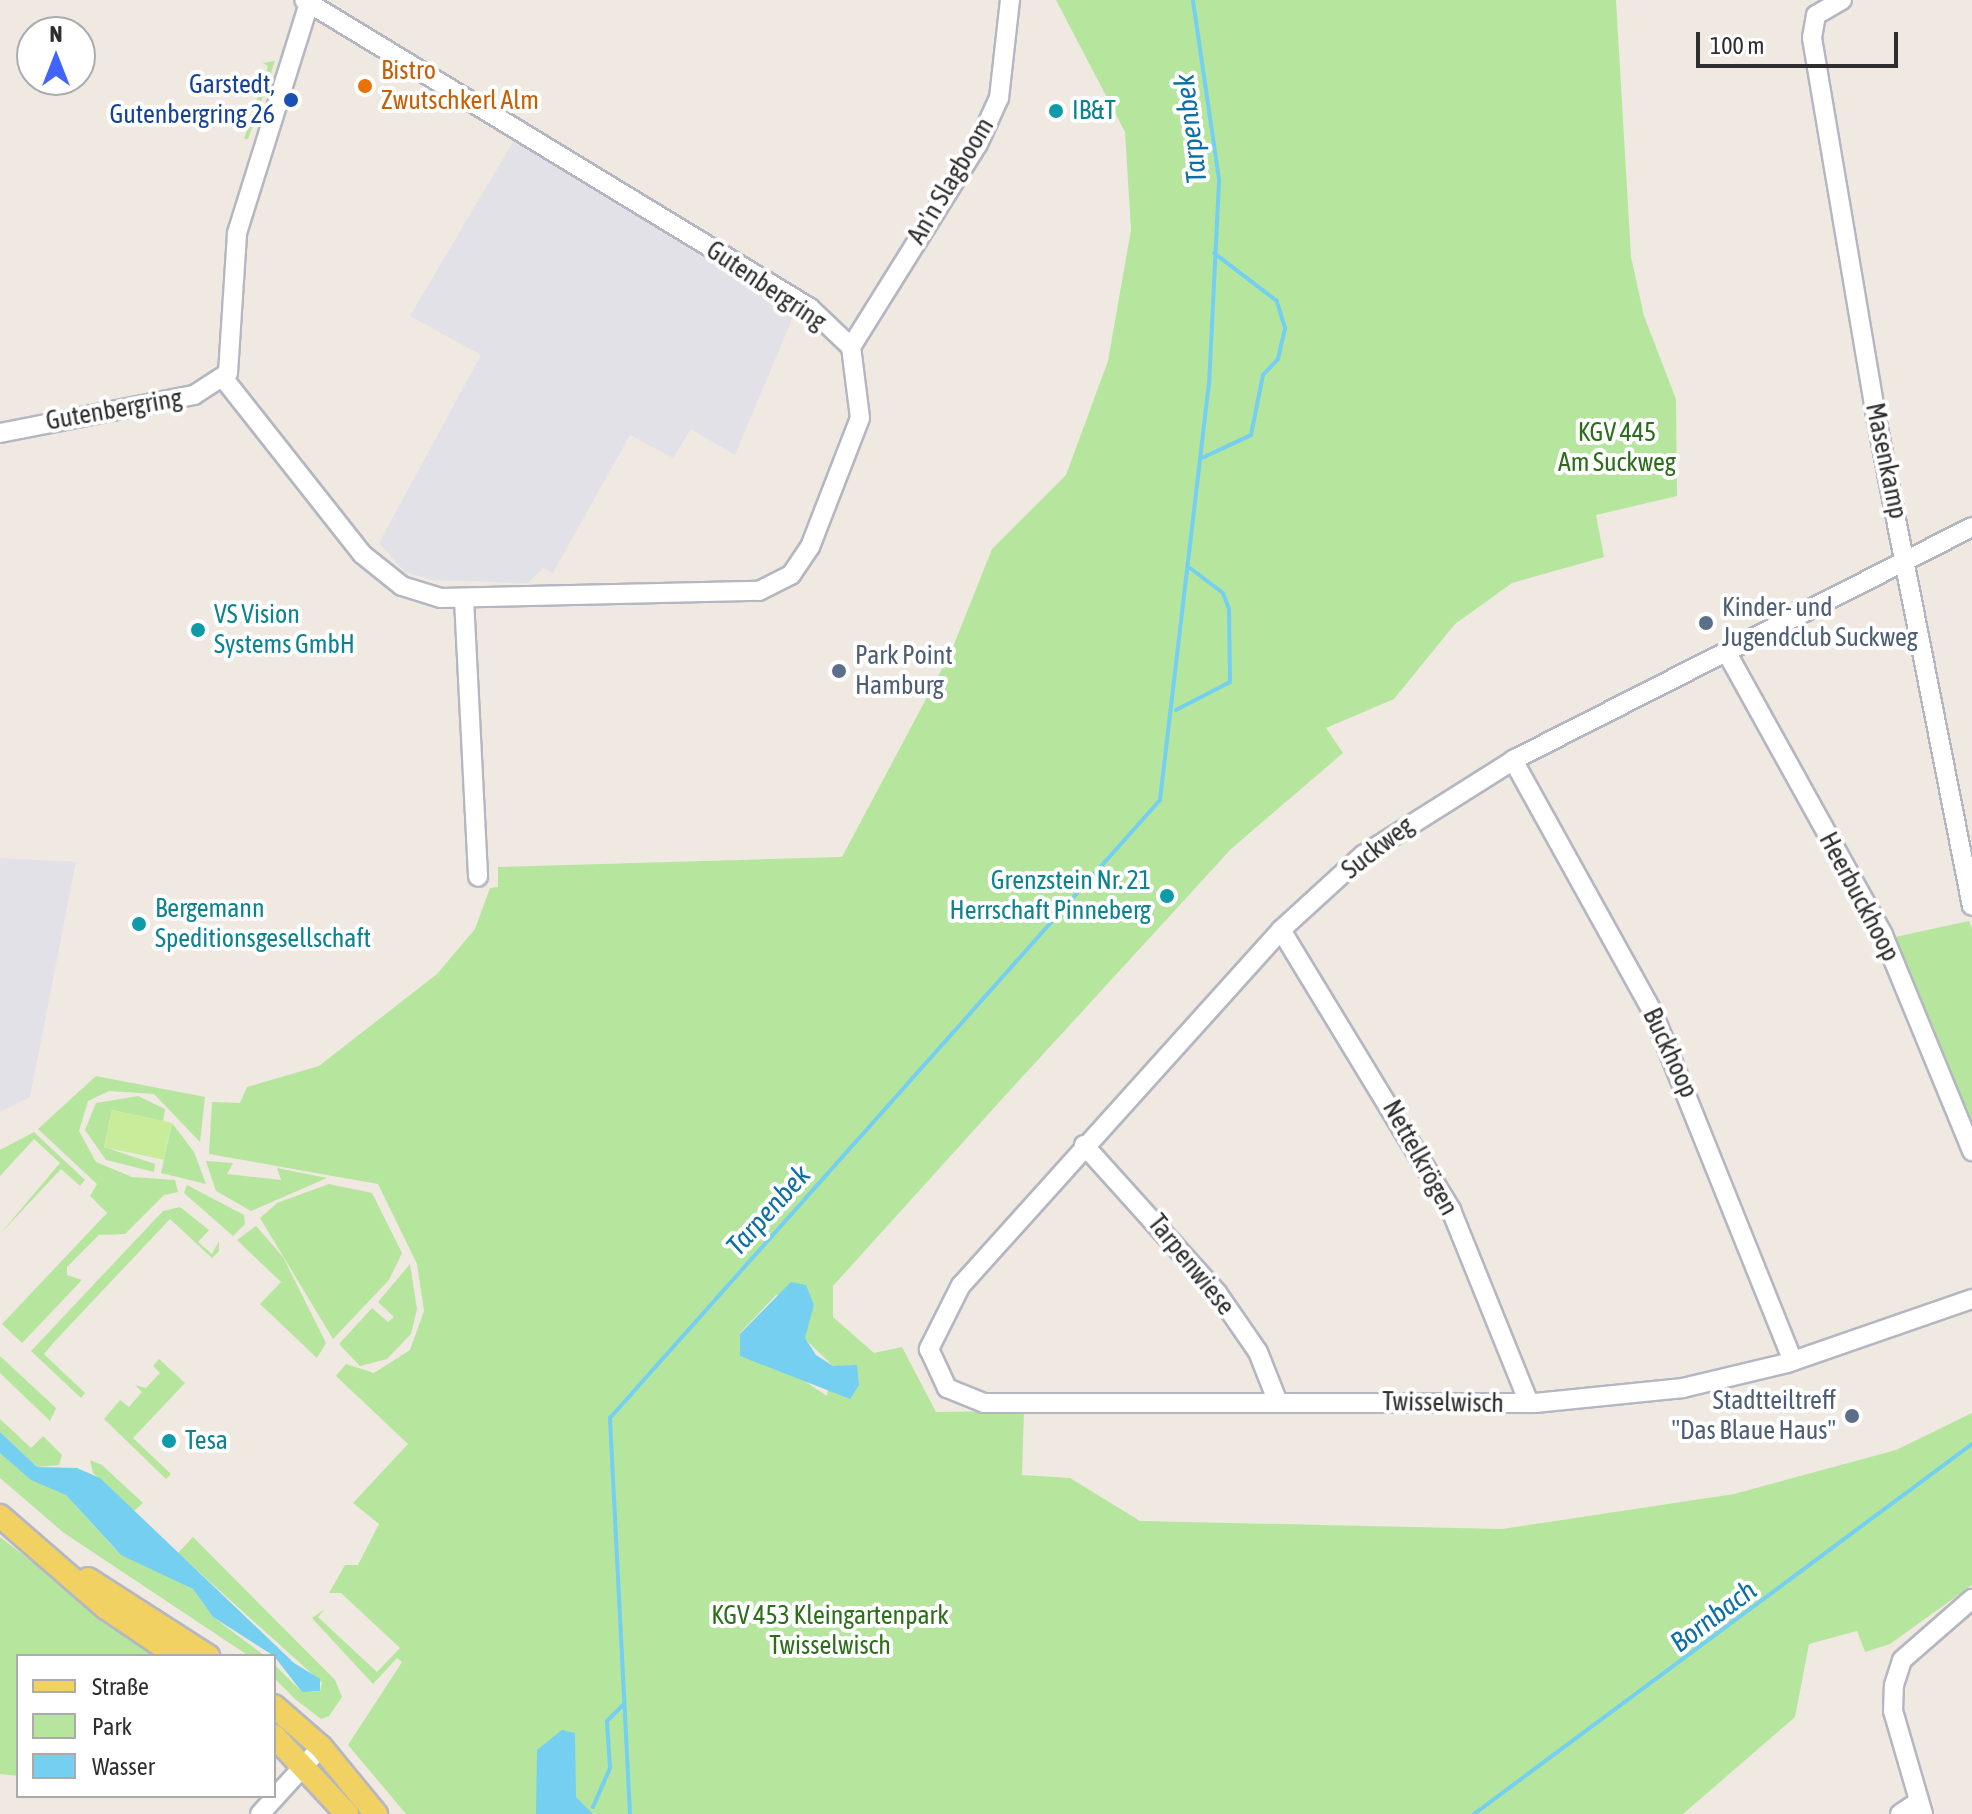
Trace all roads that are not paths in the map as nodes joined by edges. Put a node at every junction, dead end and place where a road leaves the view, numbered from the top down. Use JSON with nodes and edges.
{"nodes":[{"id":1,"x":1010,"y":0,"type":"edge"},
{"id":2,"x":1842,"y":0,"type":"edge"},
{"id":3,"x":307,"y":2,"type":"edge"},
{"id":4,"x":851,"y":347,"type":"junction"},
{"id":5,"x":224,"y":379,"type":"junction"},
{"id":6,"x":0,"y":433,"type":"edge"},
{"id":7,"x":1972,"y":527,"type":"edge"},
{"id":8,"x":1908,"y":560,"type":"junction"},
{"id":9,"x":464,"y":599,"type":"junction"},
{"id":10,"x":1727,"y":653,"type":"junction"},
{"id":11,"x":1513,"y":760,"type":"junction"},
{"id":12,"x":478,"y":877,"type":"dead end"},
{"id":13,"x":1970,"y":897,"type":"edge"},
{"id":14,"x":1281,"y":930,"type":"junction"},
{"id":15,"x":1084,"y":1145,"type":"junction"},
{"id":16,"x":1972,"y":1151,"type":"edge"},
{"id":17,"x":1972,"y":1299,"type":"edge"},
{"id":18,"x":929,"y":1349,"type":"joint"},
{"id":19,"x":1793,"y":1361,"type":"junction"},
{"id":20,"x":1277,"y":1400,"type":"junction"},
{"id":21,"x":1529,"y":1403,"type":"junction"},
{"id":22,"x":0,"y":1516,"type":"edge"},
{"id":23,"x":46,"y":1554,"type":"junction"},
{"id":24,"x":1972,"y":1599,"type":"edge"},
{"id":25,"x":174,"y":1654,"type":"edge"},
{"id":26,"x":205,"y":1654,"type":"edge"},
{"id":27,"x":276,"y":1708,"type":"edge"},
{"id":28,"x":276,"y":1738,"type":"edge"},
{"id":29,"x":321,"y":1747,"type":"junction"},
{"id":30,"x":305,"y":1769,"type":"junction"},
{"id":31,"x":1921,"y":1807,"type":"edge"},
{"id":32,"x":260,"y":1814,"type":"edge"},
{"id":33,"x":347,"y":1814,"type":"edge"},
{"id":34,"x":376,"y":1814,"type":"edge"},
{"id":35,"x":1900,"y":1814,"type":"edge"}],
"edges":[{"from":1,"to":4,"type":"street","name":"An'n Slagboom"},
{"from":2,"to":8,"type":"street","name":"Masenkamp"},
{"from":3,"to":4,"type":"street","name":"Gutenbergring"},
{"from":3,"to":5,"type":"street","name":"Gutenbergring"},
{"from":4,"to":9,"type":"street","name":"Gutenbergring"},
{"from":5,"to":6,"type":"street","name":"Gutenbergring"},
{"from":5,"to":9,"type":"street","name":"Gutenbergring"},
{"from":7,"to":8,"type":"street","name":"Suckweg"},
{"from":8,"to":10,"type":"street","name":"Suckweg"},
{"from":8,"to":13,"type":"street","name":"Masenkamp"},
{"from":9,"to":12,"type":"street"},
{"from":10,"to":11,"type":"street","name":"Suckweg"},
{"from":10,"to":16,"type":"street","name":"Heerbuckhoop"},
{"from":11,"to":14,"type":"street","name":"Suckweg"},
{"from":11,"to":19,"type":"street","name":"Buckhoop"},
{"from":14,"to":15,"type":"street","name":"Suckweg"},
{"from":14,"to":21,"type":"street","name":"Nettelkrögen"},
{"from":15,"to":18,"type":"street","name":"Suckweg"},
{"from":15,"to":20,"type":"street","name":"Tarpenwiese"},
{"from":17,"to":19,"type":"street","name":"Twisselwisch"},
{"from":18,"to":20,"type":"street","name":"Twisselwisch"},
{"from":19,"to":21,"type":"street","name":"Twisselwisch"},
{"from":20,"to":21,"type":"street","name":"Twisselwisch"},
{"from":22,"to":23,"type":"main road"},
{"from":23,"to":25,"type":"main road"},
{"from":23,"to":26,"type":"main road"},
{"from":24,"to":31,"type":"street"},
{"from":27,"to":29,"type":"main road"},
{"from":28,"to":30,"type":"main road"},
{"from":29,"to":30,"type":"street"},
{"from":29,"to":34,"type":"main road"},
{"from":30,"to":32,"type":"street"},
{"from":30,"to":33,"type":"main road"},
{"from":31,"to":35,"type":"street"}]}
